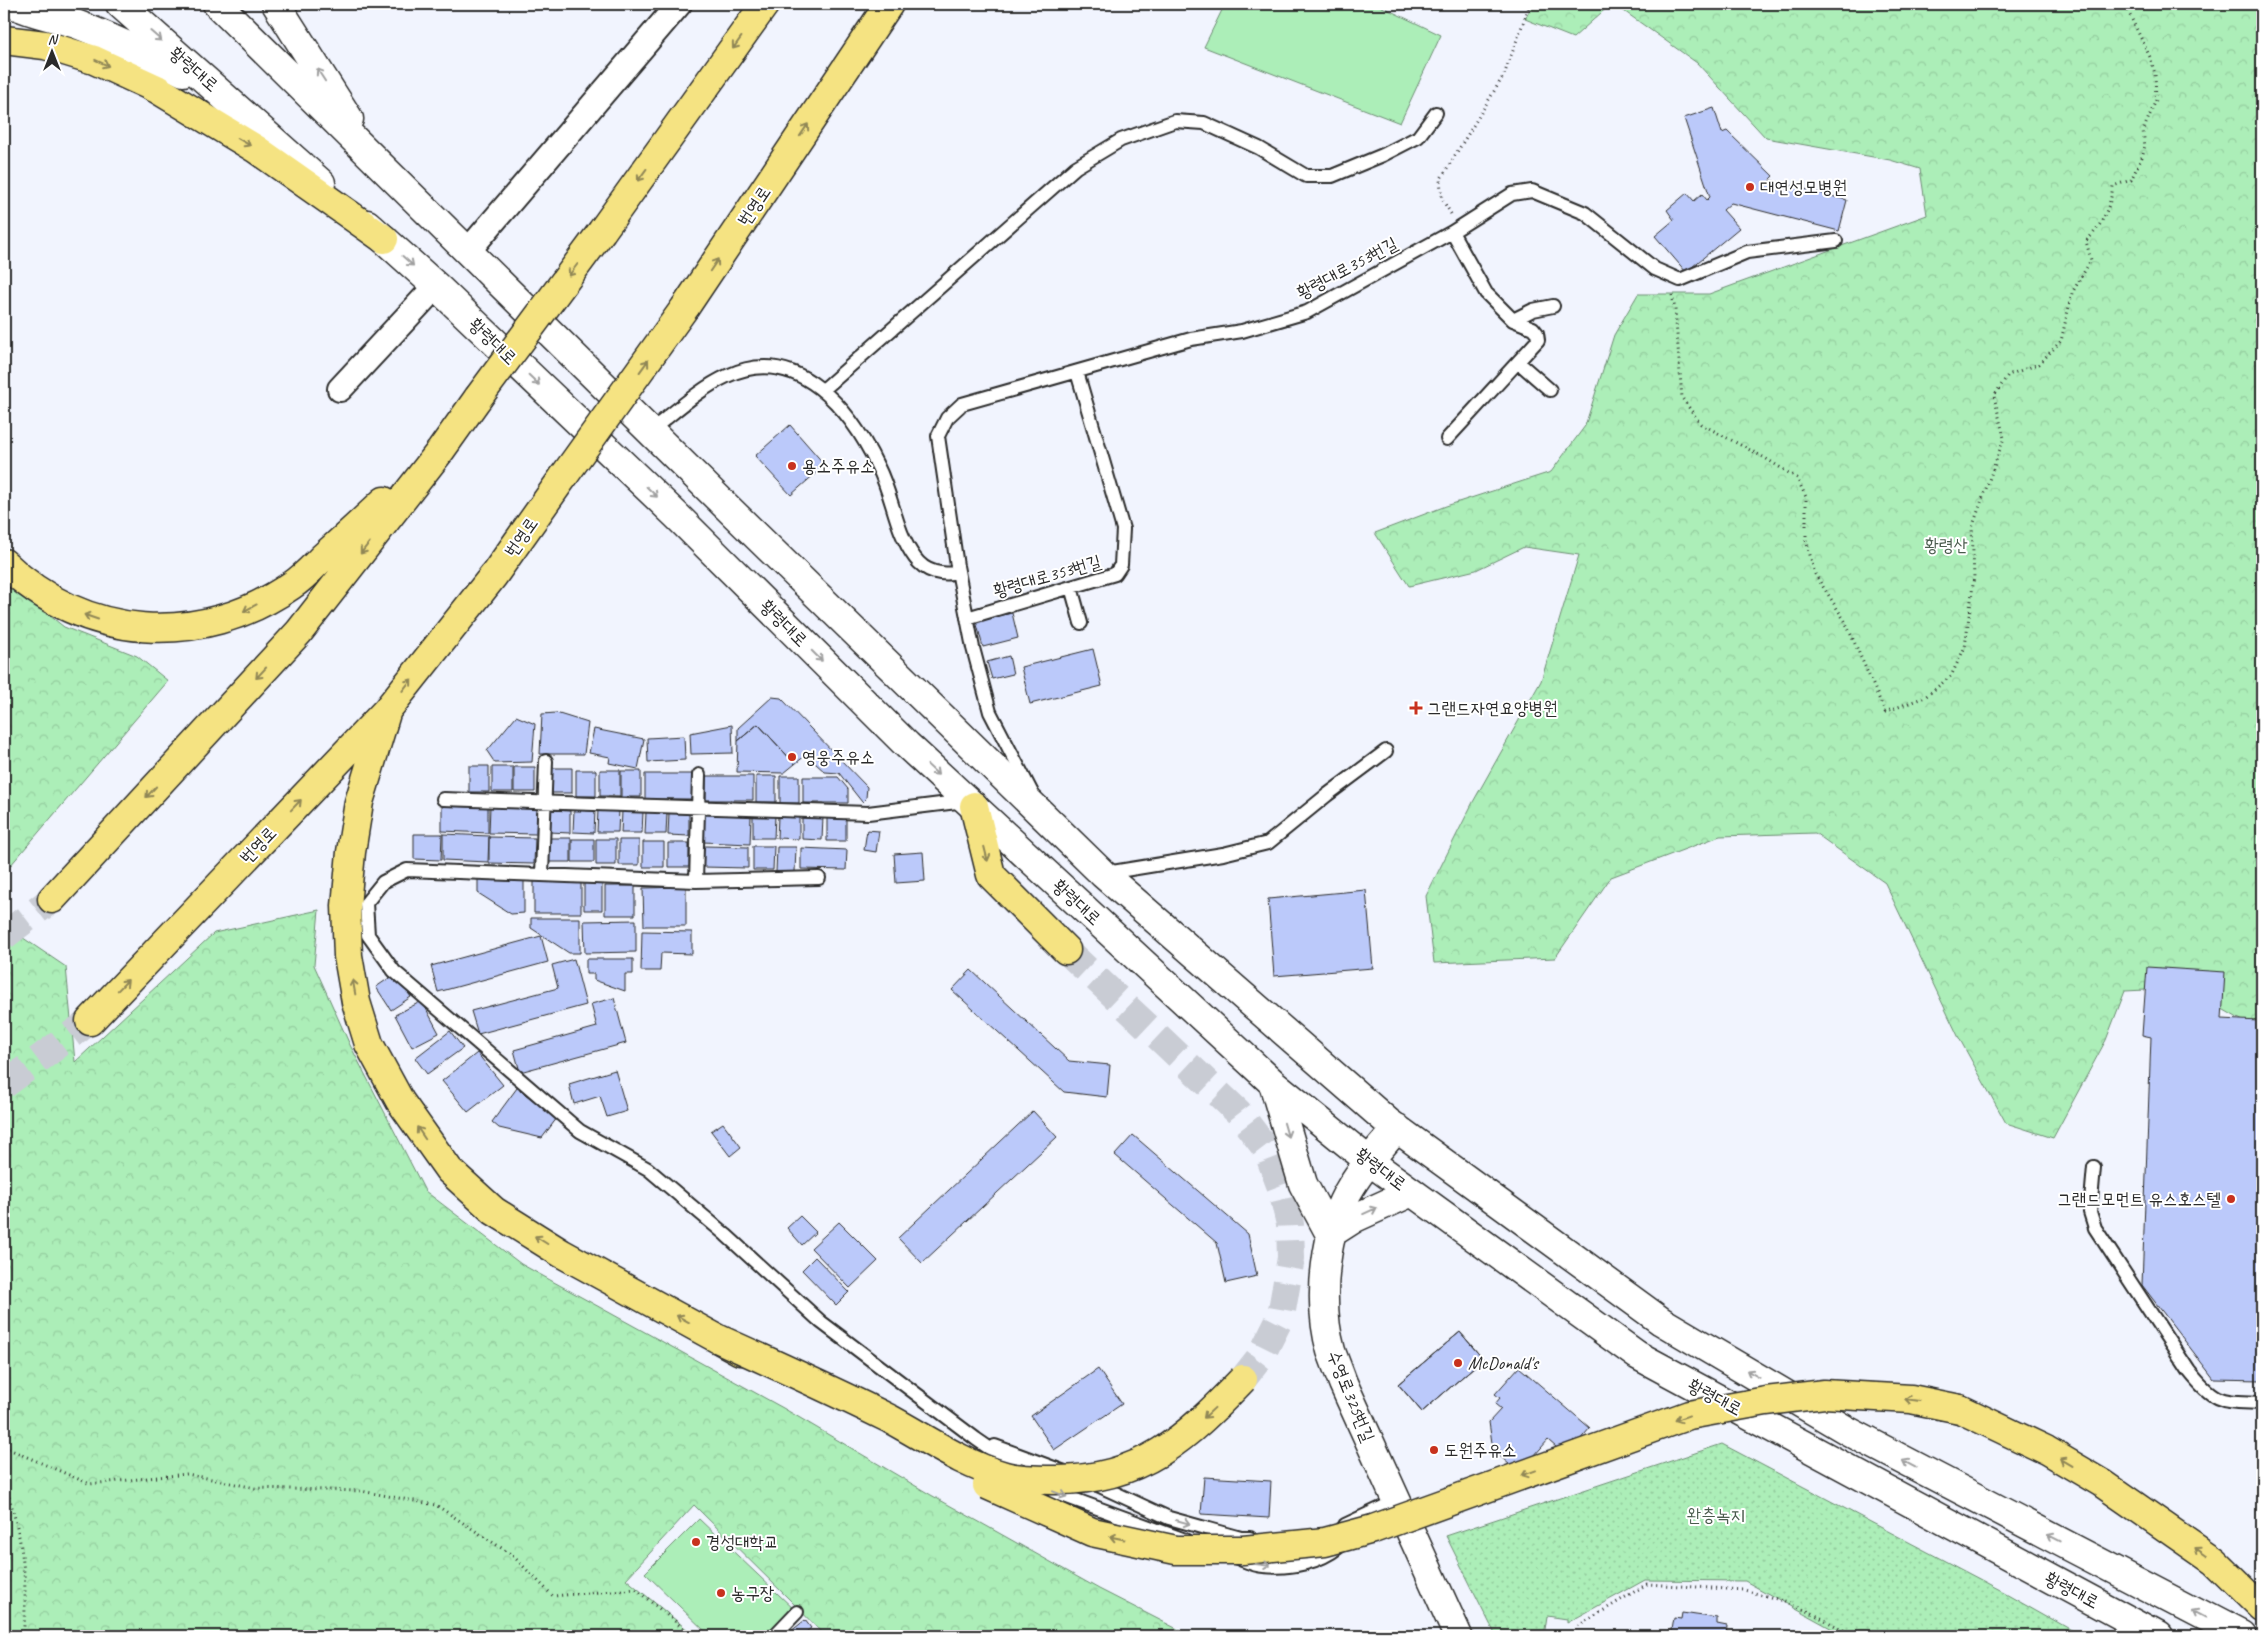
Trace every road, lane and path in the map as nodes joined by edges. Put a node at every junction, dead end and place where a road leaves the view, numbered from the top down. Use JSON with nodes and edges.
{"nodes":[{"id":1,"x":13,"y":4,"type":"edge"},
{"id":2,"x":120,"y":4,"type":"edge"},
{"id":3,"x":217,"y":4,"type":"edge"},
{"id":4,"x":276,"y":4,"type":"edge"},
{"id":5,"x":679,"y":4,"type":"edge"},
{"id":6,"x":765,"y":4,"type":"edge"},
{"id":7,"x":889,"y":4,"type":"edge"},
{"id":8,"x":1530,"y":4,"type":"edge"},
{"id":9,"x":2128,"y":4,"type":"edge"},
{"id":10,"x":4,"y":40,"type":"edge"},
{"id":11,"x":230,"y":100,"type":"junction"},
{"id":12,"x":1436,"y":113,"type":"dead end"},
{"id":13,"x":376,"y":160,"type":"junction"},
{"id":14,"x":1456,"y":229,"type":"junction"},
{"id":15,"x":384,"y":239,"type":"junction"},
{"id":16,"x":1836,"y":241,"type":"dead end"},
{"id":17,"x":468,"y":251,"type":"junction"},
{"id":18,"x":1667,"y":275,"type":"junction"},
{"id":19,"x":436,"y":286,"type":"junction"},
{"id":20,"x":1553,"y":306,"type":"dead end"},
{"id":21,"x":1513,"y":320,"type":"junction"},
{"id":22,"x":1518,"y":362,"type":"junction"},
{"id":23,"x":1077,"y":372,"type":"junction"},
{"id":24,"x":340,"y":389,"type":"dead end"},
{"id":25,"x":823,"y":390,"type":"junction"},
{"id":26,"x":1550,"y":390,"type":"dead end"},
{"id":27,"x":650,"y":431,"type":"junction"},
{"id":28,"x":1447,"y":439,"type":"dead end"},
{"id":29,"x":441,"y":450,"type":"junction"},
{"id":30,"x":4,"y":563,"type":"edge"},
{"id":31,"x":958,"y":572,"type":"junction"},
{"id":32,"x":1072,"y":587,"type":"junction"},
{"id":33,"x":967,"y":618,"type":"junction"},
{"id":34,"x":1081,"y":622,"type":"dead end"},
{"id":35,"x":387,"y":710,"type":"junction"},
{"id":36,"x":1386,"y":752,"type":"dead end"},
{"id":37,"x":546,"y":762,"type":"dead end"},
{"id":38,"x":700,"y":775,"type":"dead end"},
{"id":39,"x":443,"y":799,"type":"dead end"},
{"id":40,"x":545,"y":803,"type":"junction"},
{"id":41,"x":970,"y":804,"type":"junction"},
{"id":42,"x":698,"y":808,"type":"junction"},
{"id":43,"x":1045,"y":817,"type":"junction"},
{"id":44,"x":1103,"y":874,"type":"junction"},
{"id":45,"x":542,"y":875,"type":"junction"},
{"id":46,"x":819,"y":878,"type":"dead end"},
{"id":47,"x":696,"y":881,"type":"junction"},
{"id":48,"x":52,"y":899,"type":"tunnel mouth"},
{"id":49,"x":1066,"y":950,"type":"tunnel mouth"},
{"id":50,"x":90,"y":1020,"type":"tunnel mouth"},
{"id":51,"x":1273,"y":1083,"type":"junction"},
{"id":52,"x":1397,"y":1128,"type":"junction"},
{"id":53,"x":1369,"y":1161,"type":"junction"},
{"id":54,"x":2094,"y":1167,"type":"dead end"},
{"id":55,"x":1412,"y":1192,"type":"junction"},
{"id":56,"x":1330,"y":1234,"type":"junction"},
{"id":57,"x":719,"y":1339,"type":"junction"},
{"id":58,"x":1243,"y":1378,"type":"tunnel mouth"},
{"id":59,"x":2262,"y":1403,"type":"edge"},
{"id":60,"x":976,"y":1439,"type":"junction"},
{"id":61,"x":4,"y":1447,"type":"edge"},
{"id":62,"x":4,"y":1483,"type":"edge"},
{"id":63,"x":1396,"y":1501,"type":"junction"},
{"id":64,"x":2262,"y":1608,"type":"edge"},
{"id":65,"x":797,"y":1612,"type":"dead end"},
{"id":66,"x":1578,"y":1626,"type":"dead end"},
{"id":67,"x":23,"y":1636,"type":"edge"},
{"id":68,"x":693,"y":1636,"type":"edge"},
{"id":69,"x":774,"y":1636,"type":"edge"},
{"id":70,"x":1458,"y":1636,"type":"edge"},
{"id":71,"x":1854,"y":1636,"type":"edge"},
{"id":72,"x":2158,"y":1636,"type":"edge"},
{"id":73,"x":2241,"y":1636,"type":"edge"}],
"edges":[{"from":1,"to":11,"type":"main road"},
{"from":2,"to":11,"type":"main road","name":"황령대로","one_way":true},
{"from":3,"to":13,"type":"main road"},
{"from":13,"to":4,"type":"main road","one_way":true},
{"from":5,"to":17,"type":"street"},
{"from":6,"to":29,"type":"highway","one_way":true,"bridge":true},
{"from":35,"to":7,"type":"highway","name":"번영로","one_way":true,"bridge":true},
{"from":8,"to":14,"type":"path"},
{"from":9,"to":18,"type":"path"},
{"from":10,"to":15,"type":"highway","one_way":true},
{"from":11,"to":15,"type":"main road","name":"황령대로"},
{"from":12,"to":25,"type":"lane"},
{"from":13,"to":17,"type":"main road"},
{"from":14,"to":18,"type":"lane","name":"황령대로353번길"},
{"from":14,"to":21,"type":"lane"},
{"from":14,"to":23,"type":"lane","name":"황령대로353번길"},
{"from":15,"to":19,"type":"main road","name":"황령대로","one_way":true},
{"from":16,"to":18,"type":"lane"},
{"from":17,"to":27,"type":"main road"},
{"from":19,"to":24,"type":"street"},
{"from":19,"to":41,"type":"main road","name":"황령대로","one_way":true},
{"from":20,"to":21,"type":"lane"},
{"from":21,"to":22,"type":"lane"},
{"from":22,"to":26,"type":"lane"},
{"from":22,"to":28,"type":"lane"},
{"from":23,"to":31,"type":"lane"},
{"from":23,"to":32,"type":"lane","name":"황령대로353번길"},
{"from":25,"to":27,"type":"lane"},
{"from":25,"to":31,"type":"lane"},
{"from":27,"to":43,"type":"main road"},
{"from":29,"to":30,"type":"highway","one_way":true},
{"from":29,"to":48,"type":"highway","one_way":true},
{"from":31,"to":33,"type":"lane"},
{"from":32,"to":33,"type":"lane","name":"황령대로353번길"},
{"from":32,"to":34,"type":"lane"},
{"from":33,"to":43,"type":"lane"},
{"from":50,"to":35,"type":"highway","name":"번영로","one_way":true},
{"from":57,"to":35,"type":"highway","one_way":true},
{"from":36,"to":44,"type":"lane"},
{"from":37,"to":40,"type":"lane"},
{"from":38,"to":42,"type":"lane"},
{"from":39,"to":40,"type":"lane"},
{"from":40,"to":42,"type":"lane"},
{"from":40,"to":45,"type":"lane"},
{"from":41,"to":42,"type":"lane"},
{"from":41,"to":49,"type":"highway","one_way":true},
{"from":41,"to":51,"type":"main road","name":"황령대로"},
{"from":42,"to":47,"type":"lane"},
{"from":43,"to":44,"type":"main road"},
{"from":44,"to":52,"type":"main road"},
{"from":45,"to":47,"type":"lane"},
{"from":45,"to":60,"type":"lane"},
{"from":46,"to":47,"type":"lane"},
{"from":51,"to":53,"type":"main road","name":"황령대로"},
{"from":51,"to":56,"type":"main road","one_way":true},
{"from":52,"to":53,"type":"main road","name":"수영로325번길"},
{"from":73,"to":52,"type":"main road","one_way":true},
{"from":53,"to":55,"type":"main road","name":"황령대로"},
{"from":53,"to":56,"type":"main road","name":"수영로325번길"},
{"from":54,"to":59,"type":"lane"},
{"from":56,"to":55,"type":"main road","one_way":true},
{"from":55,"to":72,"type":"main road","name":"황령대로"},
{"from":56,"to":63,"type":"main road","name":"수영로325번길"},
{"from":58,"to":57,"type":"highway","one_way":true,"bridge":true},
{"from":64,"to":57,"type":"highway","one_way":true,"bridge":true},
{"from":60,"to":63,"type":"lane","one_way":true},
{"from":60,"to":63,"type":"lane","one_way":true},
{"from":61,"to":68,"type":"path"},
{"from":62,"to":67,"type":"path"},
{"from":63,"to":70,"type":"main road","name":"수영로325번길"},
{"from":65,"to":69,"type":"lane"},
{"from":66,"to":71,"type":"path"}]}
